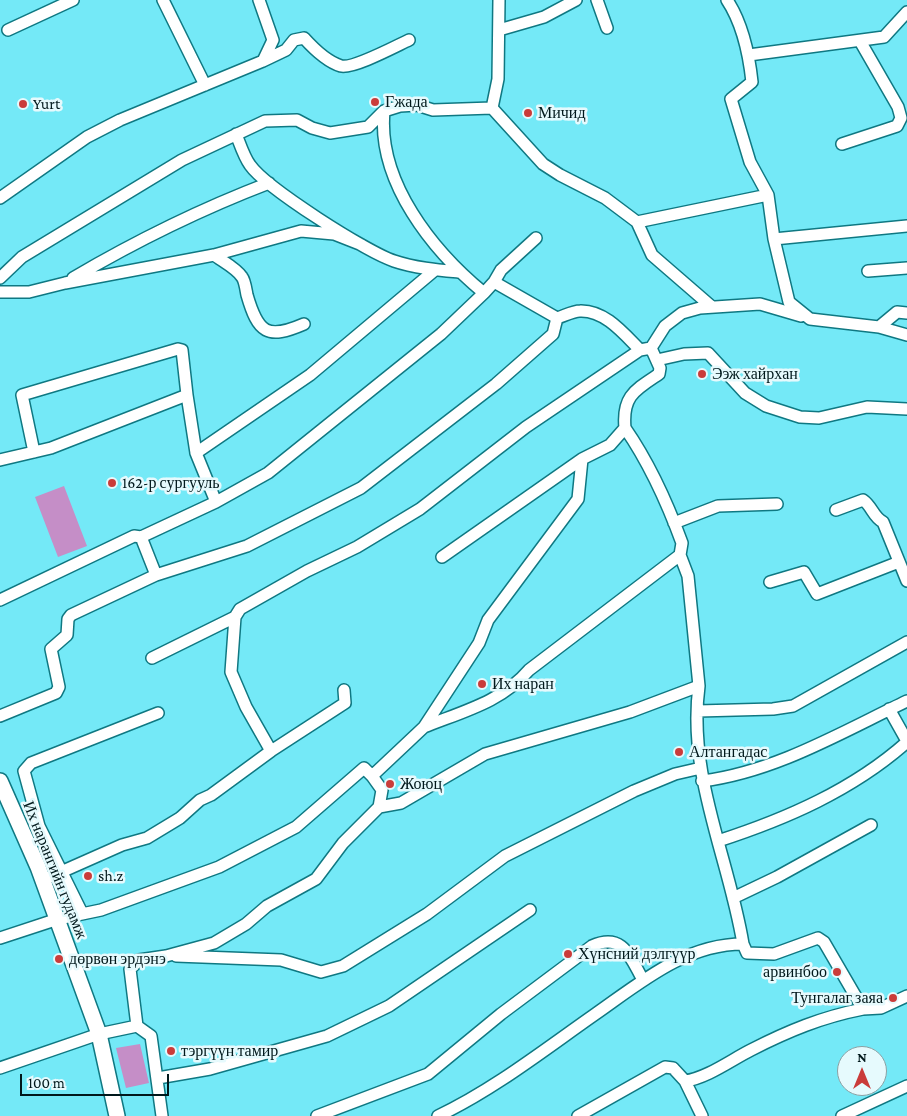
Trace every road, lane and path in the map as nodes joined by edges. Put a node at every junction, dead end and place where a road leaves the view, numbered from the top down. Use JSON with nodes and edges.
{"nodes":[{"id":1,"x":73,"y":0,"type":"edge"},
{"id":2,"x":163,"y":0,"type":"edge"},
{"id":3,"x":259,"y":0,"type":"edge"},
{"id":4,"x":499,"y":0,"type":"edge"},
{"id":5,"x":576,"y":0,"type":"edge"},
{"id":6,"x":597,"y":0,"type":"edge"},
{"id":7,"x":727,"y":0,"type":"edge"},
{"id":8,"x":907,"y":12,"type":"edge"},
{"id":9,"x":607,"y":28,"type":"dead end"},
{"id":10,"x":8,"y":30,"type":"dead end"},
{"id":11,"x":499,"y":30,"type":"junction"},
{"id":12,"x":409,"y":40,"type":"dead end"},
{"id":13,"x":860,"y":41,"type":"junction"},
{"id":14,"x":749,"y":55,"type":"junction"},
{"id":15,"x":263,"y":61,"type":"junction"},
{"id":16,"x":205,"y":85,"type":"junction"},
{"id":17,"x":492,"y":108,"type":"junction"},
{"id":18,"x":384,"y":112,"type":"junction"},
{"id":19,"x":236,"y":134,"type":"junction"},
{"id":20,"x":842,"y":144,"type":"dead end"},
{"id":21,"x":270,"y":183,"type":"junction"},
{"id":22,"x":768,"y":195,"type":"junction"},
{"id":23,"x":0,"y":198,"type":"edge"},
{"id":24,"x":637,"y":222,"type":"junction"},
{"id":25,"x":907,"y":226,"type":"edge"},
{"id":26,"x":536,"y":238,"type":"dead end"},
{"id":27,"x":774,"y":238,"type":"junction"},
{"id":28,"x":362,"y":245,"type":"junction"},
{"id":29,"x":214,"y":255,"type":"junction"},
{"id":30,"x":907,"y":268,"type":"edge"},
{"id":31,"x":435,"y":270,"type":"junction"},
{"id":32,"x":868,"y":271,"type":"dead end"},
{"id":33,"x":458,"y":272,"type":"junction"},
{"id":34,"x":0,"y":278,"type":"edge"},
{"id":35,"x":494,"y":282,"type":"junction"},
{"id":36,"x":65,"y":283,"type":"junction"},
{"id":37,"x":0,"y":292,"type":"edge"},
{"id":38,"x":484,"y":293,"type":"junction"},
{"id":39,"x":712,"y":307,"type":"junction"},
{"id":40,"x":907,"y":312,"type":"edge"},
{"id":41,"x":557,"y":318,"type":"junction"},
{"id":42,"x":810,"y":319,"type":"junction"},
{"id":43,"x":304,"y":324,"type":"dead end"},
{"id":44,"x":879,"y":327,"type":"junction"},
{"id":45,"x":907,"y":336,"type":"edge"},
{"id":46,"x":645,"y":349,"type":"junction"},
{"id":47,"x":657,"y":360,"type":"junction"},
{"id":48,"x":187,"y":395,"type":"junction"},
{"id":49,"x":907,"y":409,"type":"edge"},
{"id":50,"x":625,"y":428,"type":"junction"},
{"id":51,"x":34,"y":452,"type":"junction"},
{"id":52,"x":196,"y":453,"type":"junction"},
{"id":53,"x":582,"y":459,"type":"junction"},
{"id":54,"x":0,"y":460,"type":"edge"},
{"id":55,"x":216,"y":502,"type":"junction"},
{"id":56,"x":777,"y":504,"type":"dead end"},
{"id":57,"x":836,"y":510,"type":"dead end"},
{"id":58,"x":674,"y":523,"type":"junction"},
{"id":59,"x":141,"y":537,"type":"junction"},
{"id":60,"x":680,"y":555,"type":"junction"},
{"id":61,"x":442,"y":557,"type":"dead end"},
{"id":62,"x":899,"y":562,"type":"junction"},
{"id":63,"x":156,"y":575,"type":"junction"},
{"id":64,"x":907,"y":581,"type":"edge"},
{"id":65,"x":770,"y":582,"type":"dead end"},
{"id":66,"x":0,"y":600,"type":"edge"},
{"id":67,"x":235,"y":617,"type":"junction"},
{"id":68,"x":907,"y":642,"type":"edge"},
{"id":69,"x":152,"y":658,"type":"dead end"},
{"id":70,"x":700,"y":686,"type":"junction"},
{"id":71,"x":344,"y":690,"type":"dead end"},
{"id":72,"x":907,"y":701,"type":"edge"},
{"id":73,"x":889,"y":709,"type":"junction"},
{"id":74,"x":698,"y":711,"type":"junction"},
{"id":75,"x":158,"y":713,"type":"dead end"},
{"id":76,"x":0,"y":716,"type":"edge"},
{"id":77,"x":424,"y":726,"type":"junction"},
{"id":78,"x":907,"y":742,"type":"edge"},
{"id":79,"x":272,"y":751,"type":"junction"},
{"id":80,"x":701,"y":768,"type":"junction"},
{"id":81,"x":372,"y":776,"type":"junction"},
{"id":82,"x":0,"y":781,"type":"edge"},
{"id":83,"x":702,"y":781,"type":"junction"},
{"id":84,"x":379,"y":808,"type":"junction"},
{"id":85,"x":871,"y":825,"type":"dead end"},
{"id":86,"x":39,"y":826,"type":"junction"},
{"id":87,"x":23,"y":833,"type":"junction"},
{"id":88,"x":718,"y":841,"type":"junction"},
{"id":89,"x":60,"y":872,"type":"junction"},
{"id":90,"x":43,"y":880,"type":"junction"},
{"id":91,"x":733,"y":898,"type":"junction"},
{"id":92,"x":530,"y":910,"type":"dead end"},
{"id":93,"x":82,"y":913,"type":"junction"},
{"id":94,"x":58,"y":919,"type":"junction"},
{"id":95,"x":0,"y":938,"type":"edge"},
{"id":96,"x":743,"y":944,"type":"junction"},
{"id":97,"x":166,"y":956,"type":"junction"},
{"id":98,"x":644,"y":980,"type":"junction"},
{"id":99,"x":907,"y":996,"type":"edge"},
{"id":100,"x":863,"y":1009,"type":"junction"},
{"id":101,"x":137,"y":1026,"type":"junction"},
{"id":102,"x":99,"y":1034,"type":"junction"},
{"id":103,"x":0,"y":1068,"type":"edge"},
{"id":104,"x":158,"y":1078,"type":"junction"},
{"id":105,"x":685,"y":1081,"type":"junction"},
{"id":106,"x":907,"y":1086,"type":"edge"},
{"id":107,"x":460,"y":1111,"type":"edge"},
{"id":108,"x":117,"y":1116,"type":"edge"},
{"id":109,"x":162,"y":1116,"type":"edge"},
{"id":110,"x":317,"y":1116,"type":"edge"},
{"id":111,"x":438,"y":1116,"type":"edge"},
{"id":112,"x":578,"y":1116,"type":"edge"},
{"id":113,"x":702,"y":1116,"type":"edge"},
{"id":114,"x":842,"y":1116,"type":"edge"}],
"edges":[{"from":1,"to":10,"type":"street"},
{"from":2,"to":16,"type":"street"},
{"from":3,"to":15,"type":"street"},
{"from":4,"to":11,"type":"street"},
{"from":5,"to":11,"type":"street"},
{"from":6,"to":9,"type":"street"},
{"from":7,"to":14,"type":"street"},
{"from":8,"to":13,"type":"street"},
{"from":11,"to":17,"type":"street"},
{"from":12,"to":15,"type":"street"},
{"from":13,"to":14,"type":"street"},
{"from":13,"to":20,"type":"street"},
{"from":14,"to":22,"type":"street"},
{"from":15,"to":16,"type":"street"},
{"from":16,"to":23,"type":"street"},
{"from":17,"to":18,"type":"street"},
{"from":17,"to":24,"type":"street"},
{"from":18,"to":19,"type":"street"},
{"from":18,"to":33,"type":"street"},
{"from":19,"to":21,"type":"street"},
{"from":19,"to":34,"type":"street"},
{"from":21,"to":28,"type":"street"},
{"from":21,"to":36,"type":"street"},
{"from":22,"to":24,"type":"street"},
{"from":22,"to":27,"type":"street"},
{"from":24,"to":39,"type":"street"},
{"from":25,"to":27,"type":"street"},
{"from":26,"to":35,"type":"street"},
{"from":27,"to":42,"type":"street"},
{"from":28,"to":29,"type":"street"},
{"from":28,"to":31,"type":"street"},
{"from":29,"to":36,"type":"street"},
{"from":29,"to":43,"type":"street"},
{"from":30,"to":32,"type":"street"},
{"from":31,"to":33,"type":"street"},
{"from":31,"to":52,"type":"street"},
{"from":33,"to":38,"type":"street"},
{"from":35,"to":38,"type":"street"},
{"from":35,"to":41,"type":"street"},
{"from":36,"to":37,"type":"street"},
{"from":38,"to":55,"type":"street"},
{"from":39,"to":42,"type":"street"},
{"from":39,"to":46,"type":"street"},
{"from":40,"to":44,"type":"street"},
{"from":41,"to":46,"type":"street"},
{"from":41,"to":63,"type":"street"},
{"from":42,"to":44,"type":"street"},
{"from":44,"to":45,"type":"street"},
{"from":46,"to":47,"type":"street"},
{"from":46,"to":67,"type":"street"},
{"from":47,"to":49,"type":"street"},
{"from":47,"to":50,"type":"street"},
{"from":48,"to":51,"type":"street"},
{"from":48,"to":51,"type":"street"},
{"from":48,"to":52,"type":"street"},
{"from":50,"to":53,"type":"street"},
{"from":50,"to":58,"type":"street"},
{"from":51,"to":54,"type":"street"},
{"from":52,"to":55,"type":"street"},
{"from":53,"to":61,"type":"street"},
{"from":53,"to":77,"type":"street"},
{"from":55,"to":59,"type":"street"},
{"from":56,"to":58,"type":"street"},
{"from":57,"to":62,"type":"street"},
{"from":58,"to":60,"type":"street"},
{"from":59,"to":63,"type":"street"},
{"from":59,"to":66,"type":"street"},
{"from":60,"to":70,"type":"street"},
{"from":60,"to":77,"type":"street"},
{"from":62,"to":64,"type":"street"},
{"from":62,"to":65,"type":"street"},
{"from":63,"to":76,"type":"street"},
{"from":67,"to":69,"type":"street"},
{"from":67,"to":79,"type":"street"},
{"from":68,"to":74,"type":"street"},
{"from":70,"to":74,"type":"street"},
{"from":70,"to":84,"type":"street"},
{"from":71,"to":79,"type":"street"},
{"from":72,"to":73,"type":"street"},
{"from":73,"to":78,"type":"street"},
{"from":73,"to":83,"type":"street"},
{"from":74,"to":80,"type":"street"},
{"from":75,"to":86,"type":"street"},
{"from":77,"to":81,"type":"street"},
{"from":78,"to":88,"type":"street"},
{"from":79,"to":89,"type":"street"},
{"from":80,"to":83,"type":"street"},
{"from":80,"to":97,"type":"street"},
{"from":81,"to":84,"type":"street"},
{"from":81,"to":93,"type":"street"},
{"from":82,"to":87,"type":"main road","name":"Их нарангийн гудамж"},
{"from":83,"to":88,"type":"street"},
{"from":84,"to":97,"type":"street"},
{"from":85,"to":91,"type":"street"},
{"from":86,"to":87,"type":"street"},
{"from":86,"to":89,"type":"street"},
{"from":87,"to":90,"type":"main road","name":"Их нарангийн гудамж"},
{"from":88,"to":91,"type":"street"},
{"from":89,"to":90,"type":"street"},
{"from":89,"to":93,"type":"street"},
{"from":90,"to":94,"type":"main road","name":"Их нарангийн гудамж"},
{"from":91,"to":96,"type":"street"},
{"from":92,"to":104,"type":"street"},
{"from":93,"to":94,"type":"street"},
{"from":94,"to":95,"type":"street"},
{"from":94,"to":102,"type":"main road","name":"Их нарангийн гудамж"},
{"from":96,"to":98,"type":"street"},
{"from":96,"to":100,"type":"street"},
{"from":97,"to":101,"type":"street"},
{"from":98,"to":107,"type":"street"},
{"from":98,"to":110,"type":"street"},
{"from":99,"to":100,"type":"street"},
{"from":100,"to":105,"type":"street"},
{"from":101,"to":102,"type":"street"},
{"from":101,"to":104,"type":"street"},
{"from":102,"to":103,"type":"street"},
{"from":102,"to":108,"type":"main road","name":"Их нарангийн гудамж"},
{"from":104,"to":109,"type":"street"},
{"from":105,"to":112,"type":"street"},
{"from":105,"to":113,"type":"street"},
{"from":106,"to":114,"type":"street"},
{"from":107,"to":111,"type":"street"}]}
